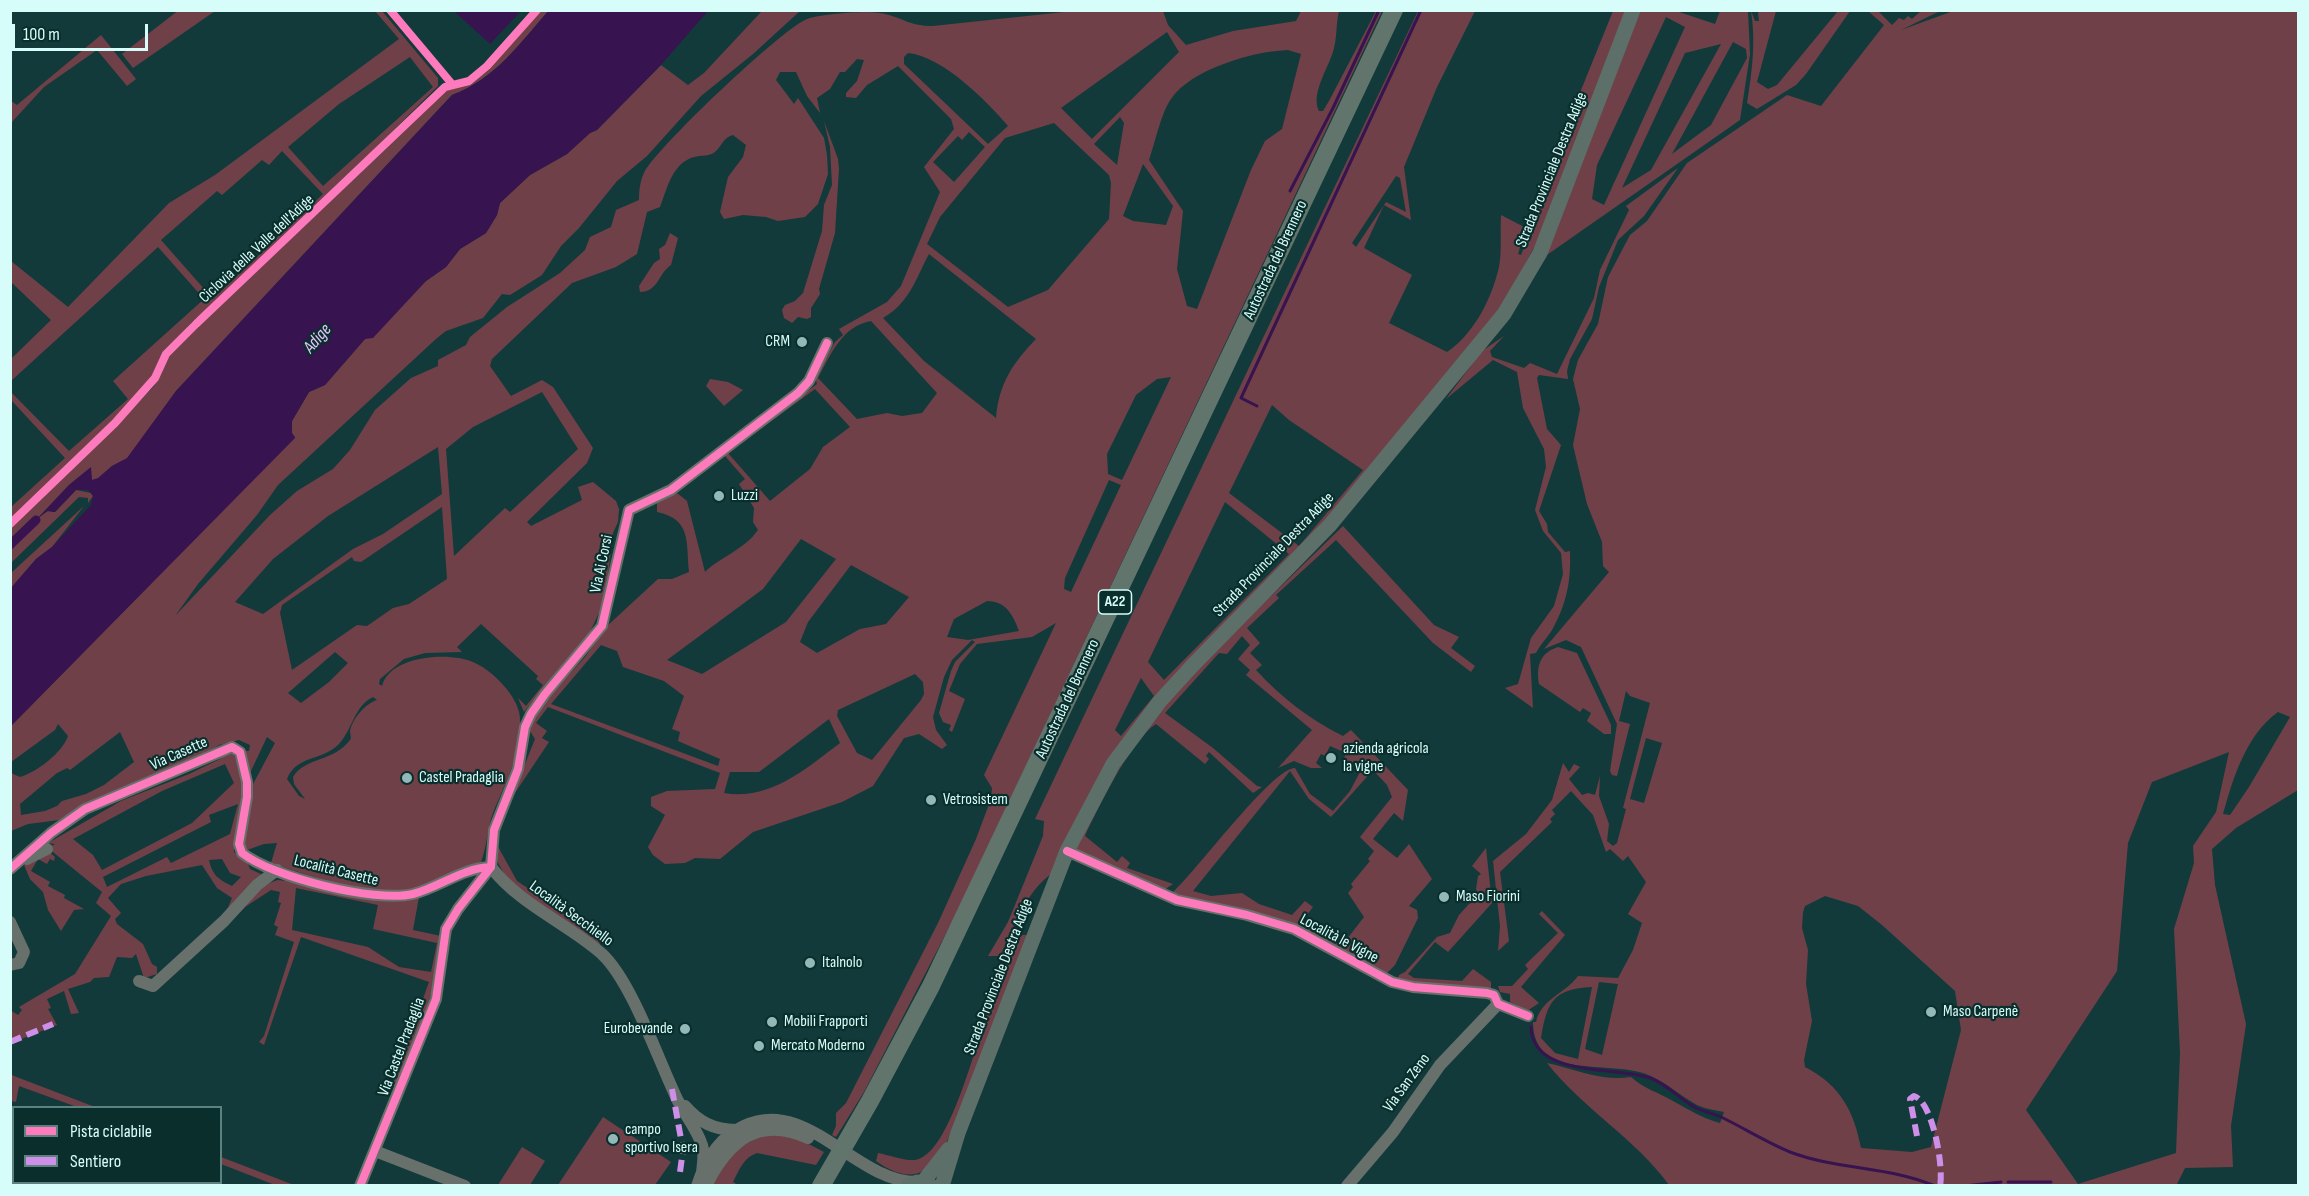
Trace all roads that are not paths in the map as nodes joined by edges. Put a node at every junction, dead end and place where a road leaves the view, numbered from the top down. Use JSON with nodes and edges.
{"nodes":[{"id":1,"x":1394,"y":10,"type":"edge"},
{"id":2,"x":1406,"y":10,"type":"edge"},
{"id":3,"x":1633,"y":10,"type":"edge"},
{"id":4,"x":826,"y":344,"type":"dead end"},
{"id":5,"x":47,"y":849,"type":"dead end"},
{"id":6,"x":1067,"y":851,"type":"junction"},
{"id":7,"x":21,"y":860,"type":"junction"},
{"id":8,"x":491,"y":861,"type":"junction"},
{"id":9,"x":10,"y":869,"type":"edge"},
{"id":10,"x":278,"y":870,"type":"junction"},
{"id":11,"x":10,"y":922,"type":"edge"},
{"id":12,"x":10,"y":965,"type":"edge"},
{"id":13,"x":139,"y":981,"type":"dead end"},
{"id":14,"x":1498,"y":1004,"type":"junction"},
{"id":15,"x":1528,"y":1016,"type":"dead end"},
{"id":16,"x":672,"y":1089,"type":"junction"},
{"id":17,"x":704,"y":1123,"type":"junction"},
{"id":18,"x":958,"y":1133,"type":"junction"},
{"id":19,"x":737,"y":1135,"type":"junction"},
{"id":20,"x":699,"y":1138,"type":"junction"},
{"id":21,"x":719,"y":1145,"type":"junction"},
{"id":22,"x":375,"y":1151,"type":"junction"},
{"id":23,"x":719,"y":1161,"type":"junction"},
{"id":24,"x":702,"y":1172,"type":"junction"},
{"id":25,"x":873,"y":1172,"type":"junction"},
{"id":26,"x":439,"y":1180,"type":"edge"},
{"id":27,"x":920,"y":1184,"type":"edge"},
{"id":28,"x":360,"y":1185,"type":"edge"},
{"id":29,"x":465,"y":1185,"type":"edge"},
{"id":30,"x":698,"y":1185,"type":"edge"},
{"id":31,"x":706,"y":1185,"type":"edge"},
{"id":32,"x":821,"y":1185,"type":"edge"},
{"id":33,"x":835,"y":1185,"type":"edge"},
{"id":34,"x":885,"y":1185,"type":"edge"},
{"id":35,"x":942,"y":1185,"type":"edge"},
{"id":36,"x":1347,"y":1185,"type":"edge"}],
"edges":[{"from":1,"to":32,"type":"highway","name":"Autostrada del Brennero","number":"A22"},
{"from":2,"to":33,"type":"highway","name":"Autostrada del Brennero","number":"A22"},
{"from":3,"to":6,"type":"main road","name":"Strada Provinciale Destra Adige"},
{"from":4,"to":8,"type":"street","name":"Via Ai Corsi"},
{"from":5,"to":7,"type":"street"},
{"from":6,"to":14,"type":"street","name":"Località le Vigne"},
{"from":6,"to":18,"type":"main road","name":"Strada Provinciale Destra Adige"},
{"from":7,"to":9,"type":"street","name":"Via Casette"},
{"from":7,"to":10,"type":"street","name":"Via Casette"},
{"from":8,"to":10,"type":"street","name":"Località Casette"},
{"from":8,"to":16,"type":"street","name":"Località Secchiello"},
{"from":8,"to":22,"type":"street","name":"Via Castel Pradaglia"},
{"from":10,"to":13,"type":"street"},
{"from":11,"to":12,"type":"street"},
{"from":14,"to":15,"type":"street","name":"Località le Vigne"},
{"from":14,"to":36,"type":"street","name":"Via San Zeno"},
{"from":16,"to":17,"type":"street","name":"Località Secchiello"},
{"from":16,"to":20,"type":"street","name":"Località Secchiello"},
{"from":17,"to":19,"type":"street","name":"Località Secchiello"},
{"from":17,"to":21,"type":"street","name":"Località Secchiello"},
{"from":18,"to":27,"type":"main road","name":"Strada Provinciale Destra Adige"},
{"from":18,"to":35,"type":"main road","name":"Strada Provinciale Destra Adige"},
{"from":19,"to":21,"type":"street"},
{"from":19,"to":23,"type":"street"},
{"from":19,"to":25,"type":"street"},
{"from":20,"to":21,"type":"street"},
{"from":20,"to":24,"type":"street","name":"Località Secchiello"},
{"from":21,"to":23,"type":"street"},
{"from":21,"to":24,"type":"street"},
{"from":22,"to":26,"type":"street"},
{"from":22,"to":28,"type":"street","name":"Via Castel Pradaglia"},
{"from":23,"to":31,"type":"street"},
{"from":24,"to":30,"type":"street"},
{"from":25,"to":27,"type":"street"},
{"from":25,"to":34,"type":"street"},
{"from":26,"to":29,"type":"street"}]}
